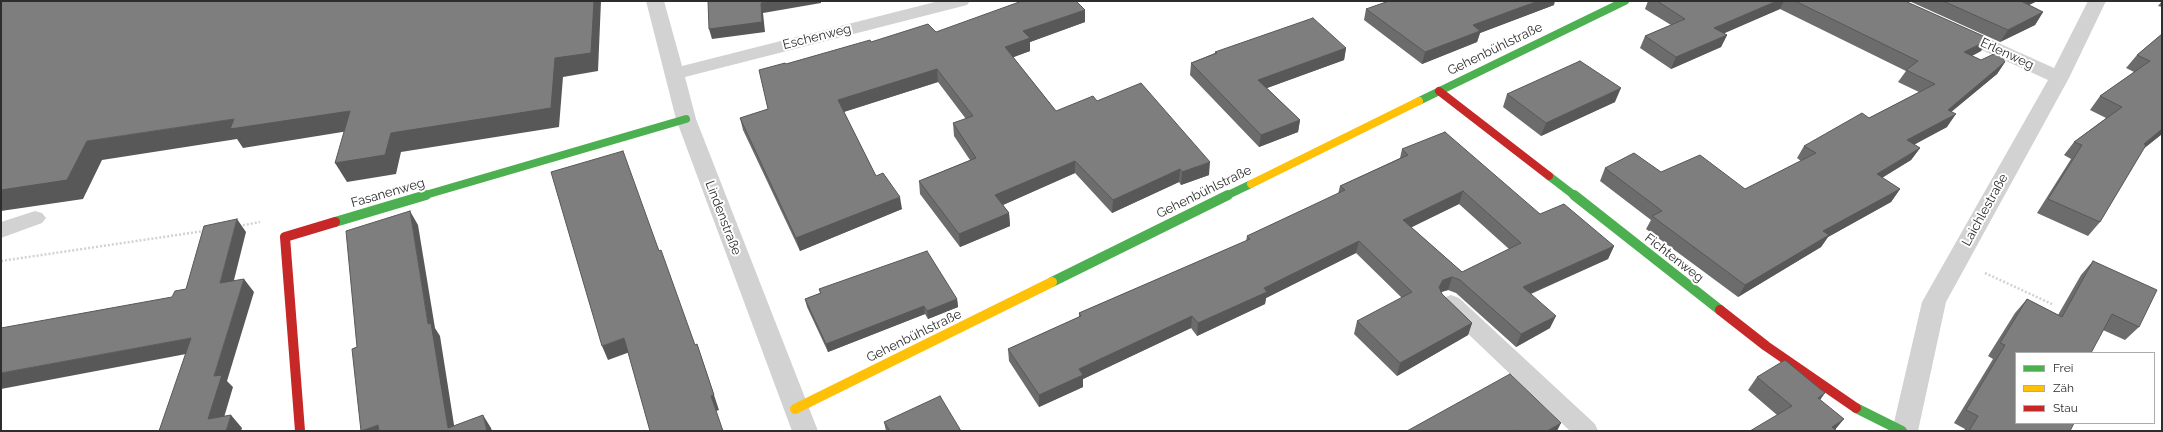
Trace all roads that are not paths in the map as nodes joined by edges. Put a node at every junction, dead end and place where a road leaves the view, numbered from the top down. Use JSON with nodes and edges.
{"nodes":[{"id":1,"x":655,"y":1,"type":"edge"},
{"id":2,"x":961,"y":1,"type":"edge"},
{"id":3,"x":1625,"y":1,"type":"edge"},
{"id":4,"x":2097,"y":1,"type":"edge"},
{"id":5,"x":1940,"y":23,"type":"edge"},
{"id":6,"x":673,"y":74,"type":"junction"},
{"id":7,"x":2059,"y":78,"type":"junction"},
{"id":8,"x":1439,"y":91,"type":"junction"},
{"id":9,"x":686,"y":119,"type":"junction"},
{"id":10,"x":35,"y":218,"type":"dead end"},
{"id":11,"x":1,"y":230,"type":"edge"},
{"id":12,"x":1447,"y":300,"type":"edge"},
{"id":13,"x":796,"y":409,"type":"junction"},
{"id":14,"x":300,"y":431,"type":"edge"},
{"id":15,"x":805,"y":431,"type":"edge"},
{"id":16,"x":1586,"y":431,"type":"edge"},
{"id":17,"x":1903,"y":431,"type":"edge"}],
"edges":[{"from":1,"to":6,"type":"street","name":"Lindenstraße"},
{"from":2,"to":6,"type":"street","name":"Eschenweg"},
{"from":3,"to":8,"type":"street","name":"Gehenbühlstraße"},
{"from":4,"to":7,"type":"street","name":"Laichlestraße"},
{"from":5,"to":7,"type":"street","name":"Erlenweg"},
{"from":6,"to":9,"type":"street","name":"Lindenstraße"},
{"from":7,"to":17,"type":"street","name":"Laichlestraße"},
{"from":8,"to":13,"type":"street","name":"Gehenbühlstraße"},
{"from":8,"to":17,"type":"street","name":"Fichtenweg"},
{"from":9,"to":13,"type":"street","name":"Lindenstraße"},
{"from":9,"to":14,"type":"street","name":"Fasanenweg"},
{"from":10,"to":11,"type":"lane"},
{"from":12,"to":16,"type":"lane"},
{"from":13,"to":15,"type":"street","name":"Lindenstraße"}]}
